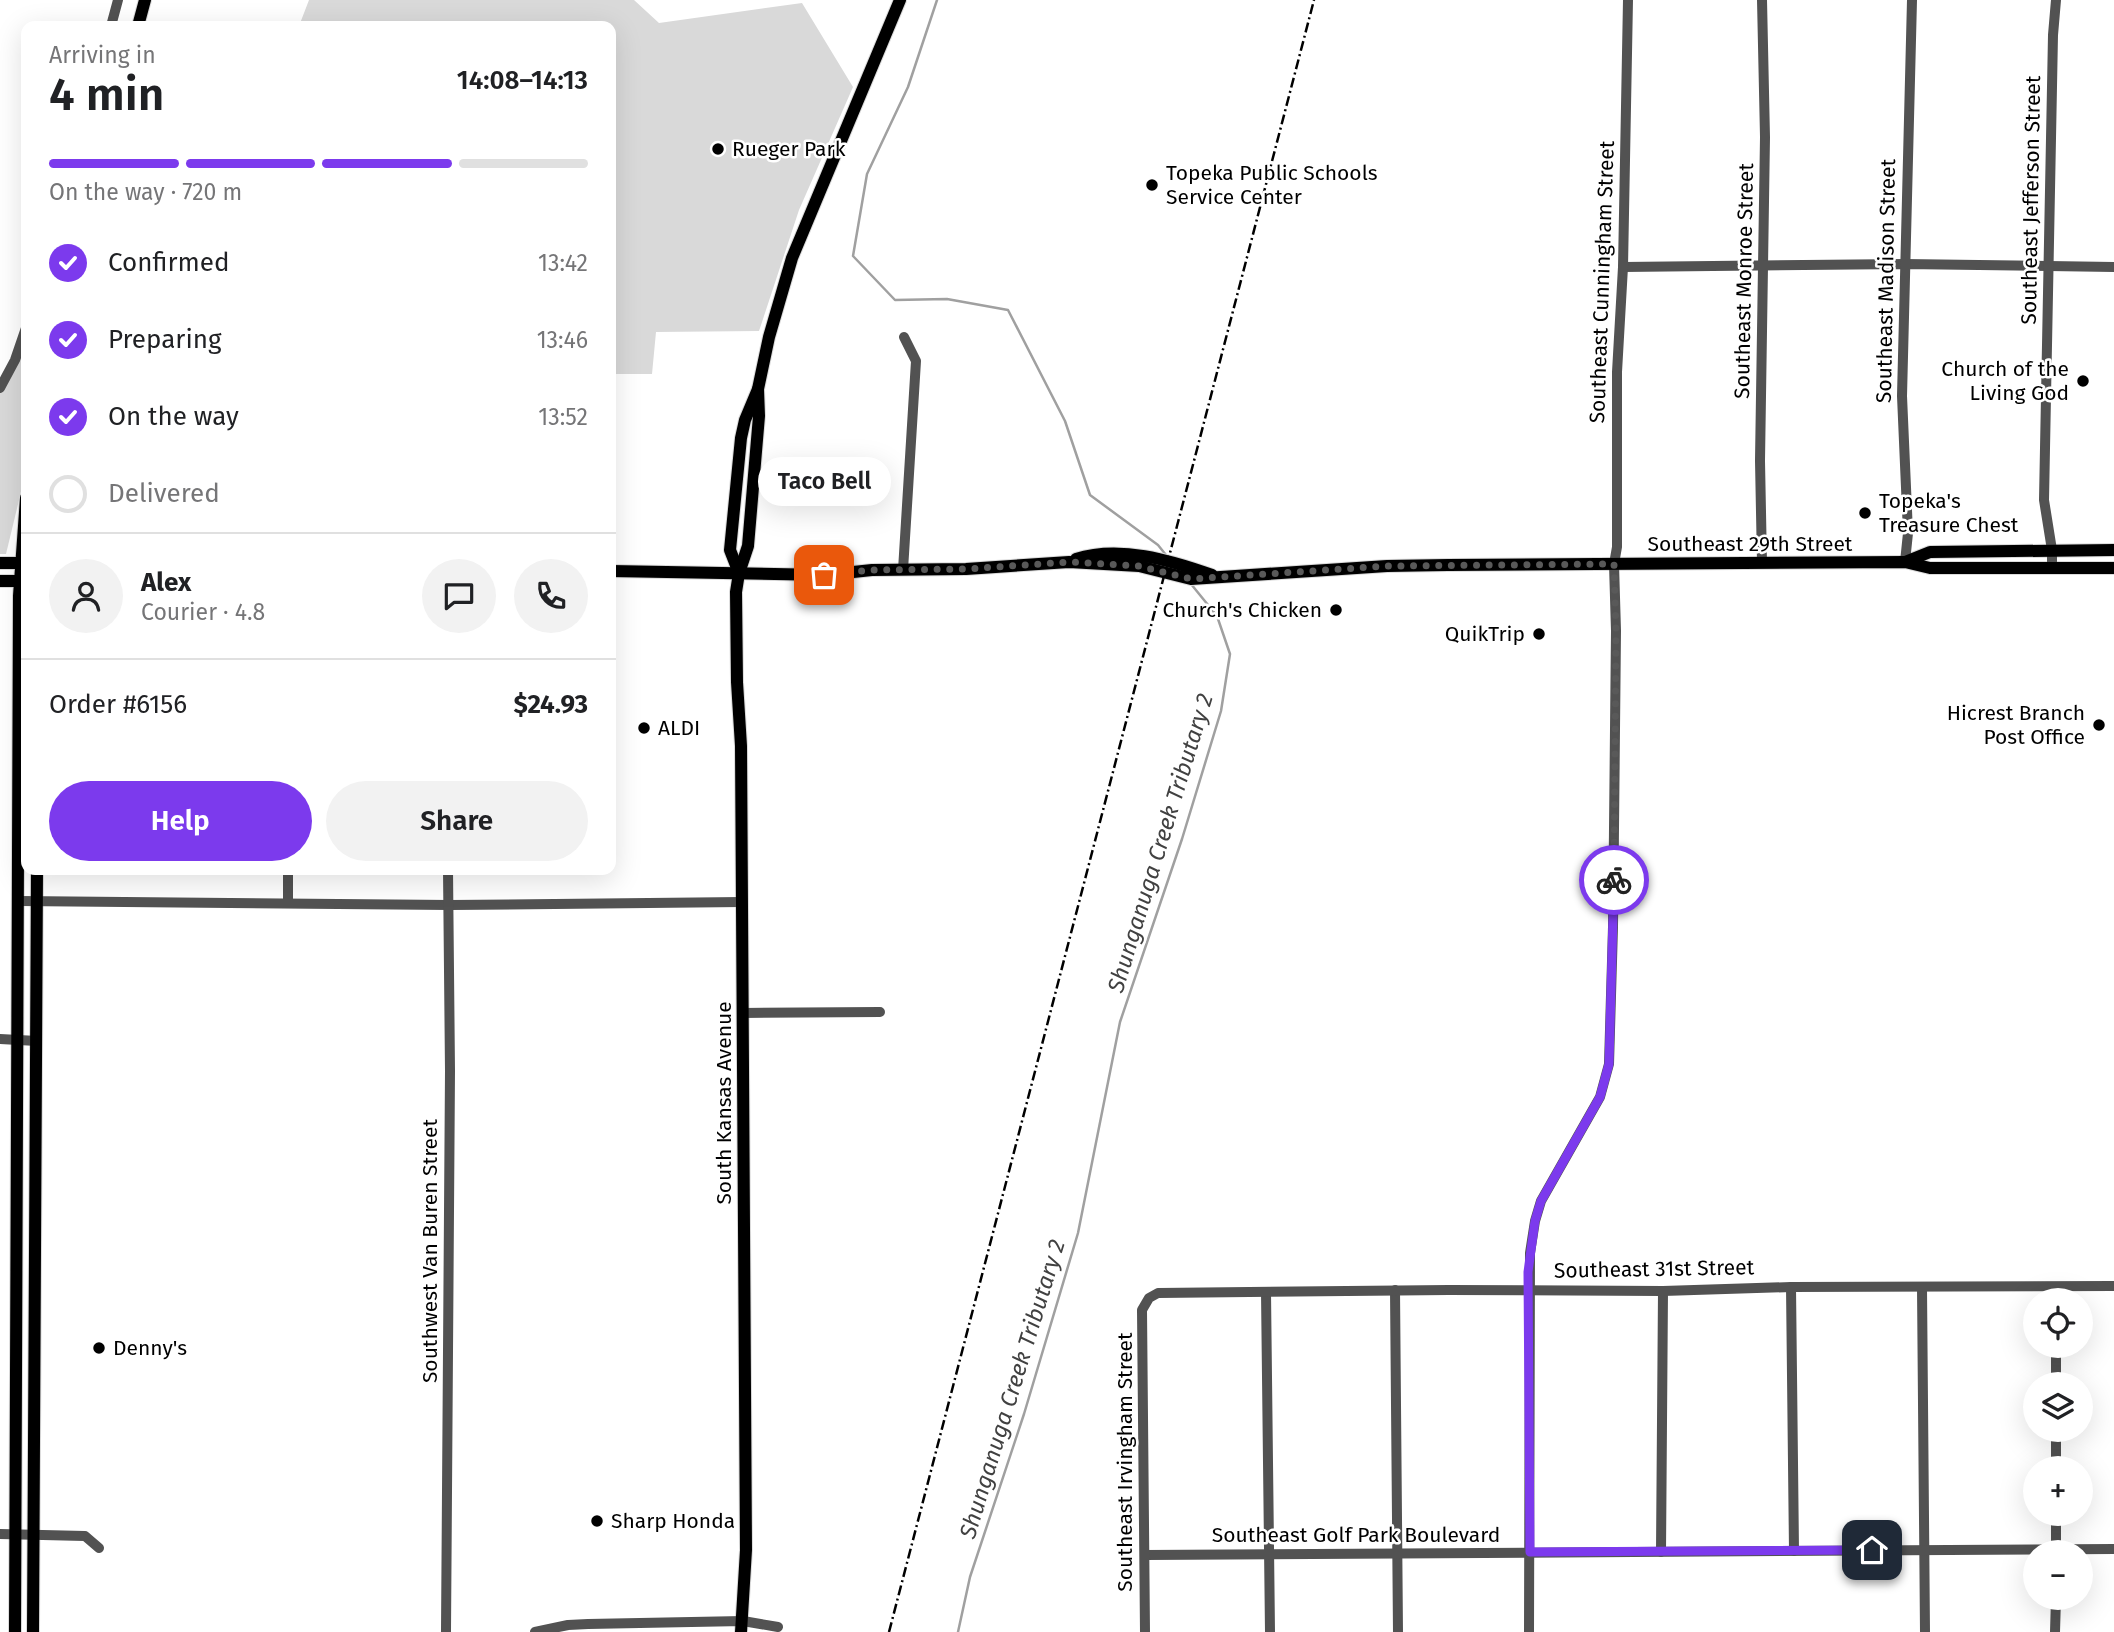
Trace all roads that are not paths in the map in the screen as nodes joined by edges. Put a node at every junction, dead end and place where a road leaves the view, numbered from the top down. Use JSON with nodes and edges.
{"nodes":[{"id":1,"x":118,"y":0,"type":"edge"},
{"id":2,"x":145,"y":0,"type":"edge"},
{"id":3,"x":901,"y":0,"type":"edge"},
{"id":4,"x":1628,"y":0,"type":"edge"},
{"id":5,"x":1762,"y":0,"type":"edge"},
{"id":6,"x":1912,"y":0,"type":"edge"},
{"id":7,"x":2056,"y":0,"type":"edge"},
{"id":8,"x":112,"y":21,"type":"edge"},
{"id":9,"x":139,"y":21,"type":"edge"},
{"id":10,"x":1905,"y":264,"type":"junction"},
{"id":11,"x":1762,"y":265,"type":"junction"},
{"id":12,"x":2049,"y":266,"type":"junction"},
{"id":13,"x":1623,"y":267,"type":"junction"},
{"id":14,"x":2114,"y":267,"type":"edge"},
{"id":15,"x":904,"y":337,"type":"dead end"},
{"id":16,"x":21,"y":343,"type":"edge"},
{"id":17,"x":0,"y":388,"type":"edge"},
{"id":18,"x":2052,"y":550,"type":"junction"},
{"id":19,"x":2114,"y":550,"type":"edge"},
{"id":20,"x":1905,"y":562,"type":"junction"},
{"id":21,"x":0,"y":563,"type":"edge"},
{"id":22,"x":1762,"y":563,"type":"junction"},
{"id":23,"x":1614,"y":564,"type":"junction"},
{"id":24,"x":21,"y":565,"type":"edge"},
{"id":25,"x":2052,"y":568,"type":"junction"},
{"id":26,"x":2114,"y":568,"type":"edge"},
{"id":27,"x":903,"y":570,"type":"junction"},
{"id":28,"x":616,"y":571,"type":"edge"},
{"id":29,"x":739,"y":573,"type":"junction"},
{"id":30,"x":21,"y":579,"type":"edge"},
{"id":31,"x":0,"y":580,"type":"edge"},
{"id":32,"x":21,"y":740,"type":"edge"},
{"id":33,"x":37,"y":875,"type":"edge"},
{"id":34,"x":288,"y":875,"type":"edge"},
{"id":35,"x":448,"y":875,"type":"edge"},
{"id":36,"x":19,"y":901,"type":"junction"},
{"id":37,"x":37,"y":901,"type":"junction"},
{"id":38,"x":742,"y":902,"type":"junction"},
{"id":39,"x":288,"y":903,"type":"junction"},
{"id":40,"x":450,"y":905,"type":"junction"},
{"id":41,"x":880,"y":1012,"type":"dead end"},
{"id":42,"x":742,"y":1013,"type":"junction"},
{"id":43,"x":0,"y":1040,"type":"edge"},
{"id":44,"x":18,"y":1040,"type":"junction"},
{"id":45,"x":37,"y":1041,"type":"junction"},
{"id":46,"x":2114,"y":1286,"type":"edge"},
{"id":47,"x":1791,"y":1287,"type":"junction"},
{"id":48,"x":2056,"y":1287,"type":"joint"},
{"id":49,"x":1922,"y":1288,"type":"junction"},
{"id":50,"x":1395,"y":1290,"type":"junction"},
{"id":51,"x":1528,"y":1290,"type":"junction"},
{"id":52,"x":1663,"y":1291,"type":"junction"},
{"id":53,"x":1266,"y":1292,"type":"junction"},
{"id":54,"x":16,"y":1293,"type":"junction"},
{"id":55,"x":35,"y":1294,"type":"junction"},
{"id":56,"x":1153,"y":1295,"type":"joint"},
{"id":57,"x":17,"y":1382,"type":"junction"},
{"id":58,"x":34,"y":1382,"type":"junction"},
{"id":59,"x":0,"y":1534,"type":"edge"},
{"id":60,"x":15,"y":1534,"type":"junction"},
{"id":61,"x":33,"y":1536,"type":"junction"},
{"id":62,"x":99,"y":1548,"type":"dead end"},
{"id":63,"x":2114,"y":1549,"type":"edge"},
{"id":64,"x":1924,"y":1550,"type":"junction"},
{"id":65,"x":2093,"y":1550,"type":"edge"},
{"id":66,"x":1794,"y":1551,"type":"junction"},
{"id":67,"x":2023,"y":1551,"type":"edge"},
{"id":68,"x":1530,"y":1552,"type":"junction"},
{"id":69,"x":1661,"y":1552,"type":"junction"},
{"id":70,"x":1398,"y":1554,"type":"junction"},
{"id":71,"x":1145,"y":1555,"type":"junction"},
{"id":72,"x":1269,"y":1555,"type":"junction"},
{"id":73,"x":2056,"y":1610,"type":"edge"},
{"id":74,"x":742,"y":1627,"type":"edge"},
{"id":75,"x":778,"y":1627,"type":"dead end"},
{"id":76,"x":15,"y":1632,"type":"edge"},
{"id":77,"x":33,"y":1632,"type":"edge"},
{"id":78,"x":446,"y":1632,"type":"edge"},
{"id":79,"x":535,"y":1632,"type":"edge"},
{"id":80,"x":1145,"y":1632,"type":"edge"},
{"id":81,"x":1270,"y":1632,"type":"edge"},
{"id":82,"x":1398,"y":1632,"type":"edge"},
{"id":83,"x":1529,"y":1632,"type":"edge"},
{"id":84,"x":1925,"y":1632,"type":"edge"},
{"id":85,"x":2056,"y":1632,"type":"edge"}],
"edges":[{"from":1,"to":8,"type":"street"},
{"from":2,"to":9,"type":"main road"},
{"from":3,"to":29,"type":"main road","name":"South Kansas Avenue"},
{"from":4,"to":13,"type":"street","name":"Southeast Cunningham Street"},
{"from":5,"to":11,"type":"street","name":"Southeast Monroe Street"},
{"from":6,"to":10,"type":"street","name":"Southeast Madison Street"},
{"from":7,"to":12,"type":"street","name":"Southeast Jefferson Street"},
{"from":10,"to":11,"type":"street"},
{"from":10,"to":12,"type":"street"},
{"from":10,"to":20,"type":"street","name":"Southeast Madison Street"},
{"from":11,"to":13,"type":"street"},
{"from":11,"to":22,"type":"street","name":"Southeast Monroe Street"},
{"from":12,"to":14,"type":"street"},
{"from":12,"to":18,"type":"street","name":"Southeast Jefferson Street"},
{"from":13,"to":23,"type":"street","name":"Southeast Cunningham Street"},
{"from":15,"to":27,"type":"street"},
{"from":16,"to":17,"type":"street"},
{"from":18,"to":19,"type":"main road","name":"Southeast 29th Street"},
{"from":18,"to":20,"type":"main road","name":"Southeast 29th Street"},
{"from":18,"to":25,"type":"street","name":"Southeast Jefferson Street"},
{"from":20,"to":22,"type":"main road","name":"Southeast 29th Street"},
{"from":20,"to":25,"type":"main road","name":"Southeast 29th Street"},
{"from":21,"to":24,"type":"main road"},
{"from":22,"to":23,"type":"main road","name":"Southeast 29th Street"},
{"from":23,"to":27,"type":"main road","name":"Southeast 29th Street"},
{"from":23,"to":51,"type":"street","name":"Southeast Cunningham Street"},
{"from":25,"to":26,"type":"main road","name":"Southeast 29th Street"},
{"from":27,"to":29,"type":"main road","name":"Southeast 29th Street"},
{"from":28,"to":29,"type":"main road","name":"Southeast 29th Street"},
{"from":29,"to":38,"type":"main road","name":"South Kansas Avenue"},
{"from":30,"to":31,"type":"main road"},
{"from":32,"to":36,"type":"main road"},
{"from":33,"to":37,"type":"main road"},
{"from":34,"to":39,"type":"street"},
{"from":35,"to":40,"type":"street","name":"Southwest Van Buren Street"},
{"from":36,"to":37,"type":"street"},
{"from":36,"to":44,"type":"main road"},
{"from":37,"to":39,"type":"street"},
{"from":37,"to":45,"type":"main road"},
{"from":38,"to":40,"type":"street"},
{"from":38,"to":42,"type":"main road","name":"South Kansas Avenue"},
{"from":39,"to":40,"type":"street"},
{"from":40,"to":78,"type":"street","name":"Southwest Van Buren Street"},
{"from":41,"to":42,"type":"street"},
{"from":42,"to":74,"type":"main road","name":"South Kansas Avenue"},
{"from":43,"to":44,"type":"street"},
{"from":44,"to":45,"type":"street"},
{"from":44,"to":54,"type":"main road"},
{"from":45,"to":55,"type":"main road"},
{"from":46,"to":48,"type":"street","name":"Southeast 31st Street"},
{"from":47,"to":49,"type":"street","name":"Southeast 31st Street"},
{"from":47,"to":52,"type":"street","name":"Southeast 31st Street"},
{"from":47,"to":66,"type":"street"},
{"from":48,"to":49,"type":"street","name":"Southeast 31st Street"},
{"from":49,"to":64,"type":"street"},
{"from":50,"to":51,"type":"street","name":"Southeast 31st Street"},
{"from":50,"to":53,"type":"street","name":"Southeast 31st Street"},
{"from":50,"to":70,"type":"street"},
{"from":51,"to":52,"type":"street","name":"Southeast 31st Street"},
{"from":51,"to":68,"type":"street","name":"Southeast Cunningham Street"},
{"from":52,"to":69,"type":"street"},
{"from":53,"to":56,"type":"street","name":"Southeast 31st Street"},
{"from":53,"to":72,"type":"street"},
{"from":54,"to":55,"type":"main road"},
{"from":54,"to":57,"type":"main road"},
{"from":55,"to":58,"type":"main road"},
{"from":56,"to":71,"type":"street","name":"Southeast Irvingham Street"},
{"from":57,"to":58,"type":"main road"},
{"from":57,"to":60,"type":"main road"},
{"from":58,"to":61,"type":"main road"},
{"from":59,"to":60,"type":"street"},
{"from":60,"to":61,"type":"street"},
{"from":60,"to":76,"type":"main road"},
{"from":61,"to":62,"type":"street"},
{"from":61,"to":77,"type":"main road"},
{"from":63,"to":65,"type":"street","name":"Southeast Golf Park Boulevard"},
{"from":64,"to":66,"type":"street","name":"Southeast Golf Park Boulevard"},
{"from":64,"to":67,"type":"street","name":"Southeast Golf Park Boulevard"},
{"from":64,"to":84,"type":"street"},
{"from":66,"to":69,"type":"street","name":"Southeast Golf Park Boulevard"},
{"from":68,"to":69,"type":"street","name":"Southeast Golf Park Boulevard"},
{"from":68,"to":70,"type":"street","name":"Southeast Golf Park Boulevard"},
{"from":68,"to":83,"type":"street","name":"Southeast Cunningham Street"},
{"from":70,"to":72,"type":"street","name":"Southeast Golf Park Boulevard"},
{"from":70,"to":82,"type":"street"},
{"from":71,"to":72,"type":"street","name":"Southeast Golf Park Boulevard"},
{"from":71,"to":80,"type":"street","name":"Southeast Irvingham Street"},
{"from":72,"to":81,"type":"street"},
{"from":73,"to":85,"type":"street"},
{"from":74,"to":75,"type":"street"},
{"from":74,"to":79,"type":"street"}]}
